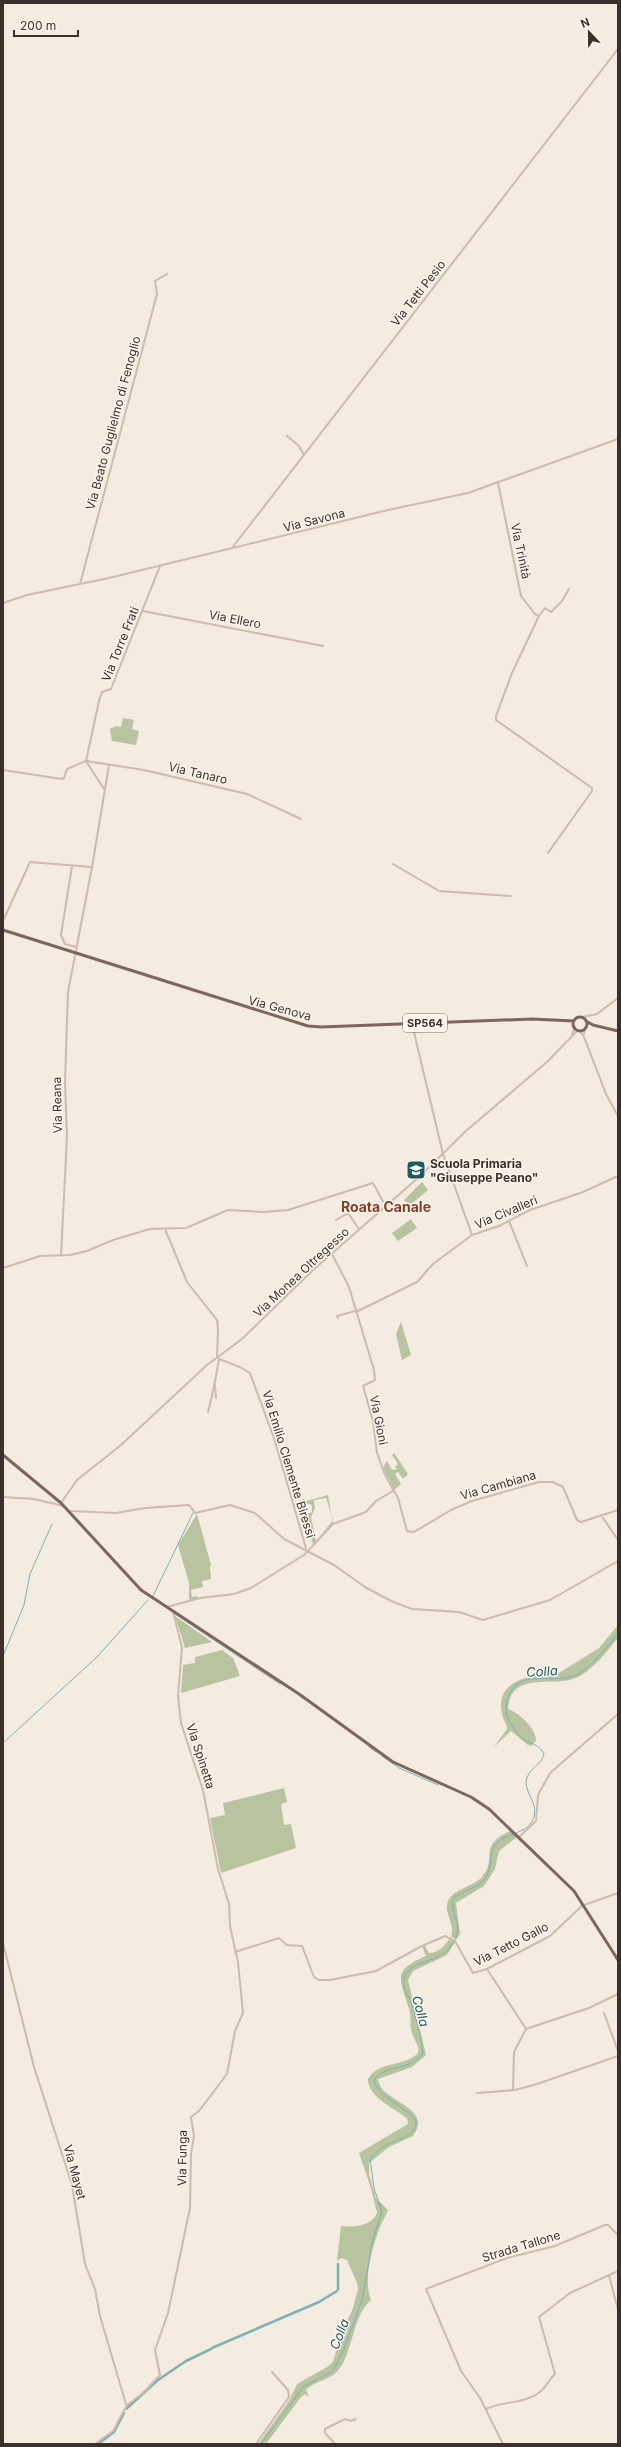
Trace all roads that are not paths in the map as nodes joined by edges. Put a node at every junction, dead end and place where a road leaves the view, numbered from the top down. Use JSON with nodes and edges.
{"nodes":[{"id":1,"x":618,"y":49,"type":"edge"},
{"id":2,"x":167,"y":274,"type":"dead end"},
{"id":3,"x":286,"y":436,"type":"dead end"},
{"id":4,"x":618,"y":439,"type":"edge"},
{"id":5,"x":304,"y":455,"type":"junction"},
{"id":6,"x":498,"y":483,"type":"junction"},
{"id":7,"x":232,"y":548,"type":"junction"},
{"id":8,"x":160,"y":566,"type":"junction"},
{"id":9,"x":80,"y":584,"type":"junction"},
{"id":10,"x":569,"y":589,"type":"dead end"},
{"id":11,"x":3,"y":604,"type":"edge"},
{"id":12,"x":143,"y":611,"type":"junction"},
{"id":13,"x":539,"y":616,"type":"junction"},
{"id":14,"x":323,"y":646,"type":"dead end"},
{"id":15,"x":86,"y":761,"type":"junction"},
{"id":16,"x":109,"y":765,"type":"junction"},
{"id":17,"x":3,"y":770,"type":"edge"},
{"id":18,"x":104,"y":790,"type":"junction"},
{"id":19,"x":301,"y":819,"type":"dead end"},
{"id":20,"x":548,"y":853,"type":"dead end"},
{"id":21,"x":393,"y":864,"type":"dead end"},
{"id":22,"x":72,"y":866,"type":"junction"},
{"id":23,"x":92,"y":867,"type":"junction"},
{"id":24,"x":511,"y":896,"type":"dead end"},
{"id":25,"x":3,"y":921,"type":"edge"},
{"id":26,"x":3,"y":930,"type":"edge"},
{"id":27,"x":77,"y":947,"type":"junction"},
{"id":28,"x":75,"y":954,"type":"junction"},
{"id":29,"x":618,"y":998,"type":"edge"},
{"id":30,"x":588,"y":1016,"type":"junction"},
{"id":31,"x":582,"y":1017,"type":"junction"},
{"id":32,"x":586,"y":1020,"type":"junction"},
{"id":33,"x":563,"y":1021,"type":"junction"},
{"id":34,"x":574,"y":1021,"type":"junction"},
{"id":35,"x":412,"y":1024,"type":"junction"},
{"id":36,"x":593,"y":1025,"type":"junction"},
{"id":37,"x":585,"y":1027,"type":"junction"},
{"id":38,"x":576,"y":1028,"type":"junction"},
{"id":39,"x":618,"y":1031,"type":"edge"},
{"id":40,"x":584,"y":1037,"type":"junction"},
{"id":41,"x":618,"y":1116,"type":"edge"},
{"id":42,"x":443,"y":1154,"type":"junction"},
{"id":43,"x":618,"y":1176,"type":"edge"},
{"id":44,"x":385,"y":1205,"type":"junction"},
{"id":45,"x":336,"y":1220,"type":"dead end"},
{"id":46,"x":509,"y":1222,"type":"junction"},
{"id":47,"x":165,"y":1229,"type":"junction"},
{"id":48,"x":359,"y":1229,"type":"junction"},
{"id":49,"x":472,"y":1235,"type":"junction"},
{"id":50,"x":332,"y":1254,"type":"junction"},
{"id":51,"x":61,"y":1256,"type":"junction"},
{"id":52,"x":527,"y":1266,"type":"dead end"},
{"id":53,"x":3,"y":1268,"type":"edge"},
{"id":54,"x":356,"y":1312,"type":"junction"},
{"id":55,"x":338,"y":1318,"type":"dead end"},
{"id":56,"x":219,"y":1359,"type":"junction"},
{"id":57,"x":216,"y":1385,"type":"junction"},
{"id":58,"x":216,"y":1398,"type":"dead end"},
{"id":59,"x":208,"y":1412,"type":"dead end"},
{"id":60,"x":3,"y":1455,"type":"edge"},
{"id":61,"x":393,"y":1491,"type":"junction"},
{"id":62,"x":3,"y":1497,"type":"edge"},
{"id":63,"x":62,"y":1505,"type":"junction"},
{"id":64,"x":618,"y":1510,"type":"edge"},
{"id":65,"x":68,"y":1511,"type":"junction"},
{"id":66,"x":601,"y":1515,"type":"junction"},
{"id":67,"x":618,"y":1540,"type":"edge"},
{"id":68,"x":306,"y":1548,"type":"junction"},
{"id":69,"x":309,"y":1551,"type":"junction"},
{"id":70,"x":618,"y":1561,"type":"edge"},
{"id":71,"x":167,"y":1607,"type":"junction"},
{"id":72,"x":173,"y":1610,"type":"junction"},
{"id":73,"x":618,"y":1714,"type":"edge"},
{"id":74,"x":212,"y":1836,"type":"joint"},
{"id":75,"x":519,"y":1836,"type":"junction"},
{"id":76,"x":618,"y":1893,"type":"edge"},
{"id":77,"x":584,"y":1904,"type":"junction"},
{"id":78,"x":3,"y":1943,"type":"edge"},
{"id":79,"x":235,"y":1952,"type":"junction"},
{"id":80,"x":618,"y":1960,"type":"edge"},
{"id":81,"x":487,"y":1969,"type":"junction"},
{"id":82,"x":618,"y":1994,"type":"edge"},
{"id":83,"x":604,"y":2013,"type":"dead end"},
{"id":84,"x":526,"y":2029,"type":"junction"},
{"id":85,"x":618,"y":2051,"type":"edge"},
{"id":86,"x":618,"y":2056,"type":"edge"},
{"id":87,"x":513,"y":2090,"type":"junction"},
{"id":88,"x":477,"y":2093,"type":"dead end"},
{"id":89,"x":618,"y":2235,"type":"edge"},
{"id":90,"x":618,"y":2271,"type":"edge"},
{"id":91,"x":609,"y":2275,"type":"junction"},
{"id":92,"x":618,"y":2310,"type":"edge"},
{"id":93,"x":272,"y":2372,"type":"dead end"},
{"id":94,"x":126,"y":2405,"type":"junction"},
{"id":95,"x":486,"y":2409,"type":"junction"},
{"id":96,"x":356,"y":2419,"type":"dead end"},
{"id":97,"x":95,"y":2444,"type":"edge"},
{"id":98,"x":256,"y":2444,"type":"edge"},
{"id":99,"x":335,"y":2444,"type":"edge"},
{"id":100,"x":503,"y":2444,"type":"edge"}],
"edges":[{"from":1,"to":5,"type":"street","name":"Via Tetti Pesio"},
{"from":2,"to":9,"type":"street","name":"Via Beato Guglielmo di Fenoglio"},
{"from":3,"to":5,"type":"street"},
{"from":4,"to":6,"type":"street","name":"Via Savona"},
{"from":5,"to":7,"type":"street","name":"Via Tetti Pesio"},
{"from":6,"to":7,"type":"street","name":"Via Savona"},
{"from":6,"to":13,"type":"street","name":"Via Trinità"},
{"from":7,"to":8,"type":"street","name":"Via Savona"},
{"from":8,"to":9,"type":"street","name":"Via Savona"},
{"from":8,"to":12,"type":"street","name":"Via Torre Frati"},
{"from":9,"to":11,"type":"street","name":"Via Savona"},
{"from":10,"to":13,"type":"street"},
{"from":12,"to":14,"type":"street","name":"Via Ellero"},
{"from":12,"to":15,"type":"street","name":"Via Torre Frati"},
{"from":13,"to":20,"type":"street"},
{"from":15,"to":16,"type":"street","name":"Via Tanaro"},
{"from":15,"to":17,"type":"street"},
{"from":15,"to":18,"type":"street"},
{"from":16,"to":18,"type":"street"},
{"from":16,"to":19,"type":"street","name":"Via Tanaro"},
{"from":18,"to":23,"type":"street"},
{"from":21,"to":24,"type":"street"},
{"from":22,"to":23,"type":"street"},
{"from":22,"to":25,"type":"street"},
{"from":22,"to":27,"type":"street"},
{"from":23,"to":27,"type":"street"},
{"from":26,"to":28,"type":"main road","name":"Via Genova","number":"SP564"},
{"from":27,"to":28,"type":"street"},
{"from":28,"to":35,"type":"main road","name":"Via Genova","number":"SP564"},
{"from":28,"to":51,"type":"street","name":"Via Reana"},
{"from":29,"to":30,"type":"street"},
{"from":30,"to":31,"type":"street"},
{"from":30,"to":32,"type":"street"},
{"from":31,"to":32,"type":"main road"},
{"from":31,"to":34,"type":"main road","number":"SP564"},
{"from":32,"to":36,"type":"main road"},
{"from":32,"to":37,"type":"main road"},
{"from":33,"to":34,"type":"main road","name":"Via Genova","number":"SP564"},
{"from":33,"to":35,"type":"main road","name":"Via Genova","number":"SP564"},
{"from":33,"to":38,"type":"main road","name":"Via Genova","number":"SP564"},
{"from":34,"to":38,"type":"main road"},
{"from":35,"to":42,"type":"street","name":"Via Civalleri"},
{"from":36,"to":37,"type":"main road"},
{"from":36,"to":39,"type":"main road"},
{"from":37,"to":38,"type":"main road"},
{"from":37,"to":40,"type":"street"},
{"from":38,"to":40,"type":"street"},
{"from":38,"to":42,"type":"street","name":"Via Monea Oltregesso"},
{"from":40,"to":41,"type":"street"},
{"from":42,"to":44,"type":"street","name":"Via Monea Oltregesso"},
{"from":42,"to":49,"type":"street","name":"Via Civalleri"},
{"from":43,"to":46,"type":"street","name":"Via Civalleri"},
{"from":44,"to":47,"type":"street"},
{"from":44,"to":48,"type":"street","name":"Via Monea Oltregesso"},
{"from":45,"to":48,"type":"street"},
{"from":46,"to":49,"type":"street","name":"Via Civalleri"},
{"from":46,"to":52,"type":"street"},
{"from":47,"to":51,"type":"street"},
{"from":47,"to":56,"type":"street"},
{"from":48,"to":50,"type":"street","name":"Via Monea Oltregesso"},
{"from":49,"to":54,"type":"street"},
{"from":50,"to":54,"type":"street","name":"Via Gioni"},
{"from":50,"to":56,"type":"street","name":"Via Monea Oltregesso"},
{"from":51,"to":53,"type":"street"},
{"from":54,"to":55,"type":"street"},
{"from":54,"to":61,"type":"street","name":"Via Gioni"},
{"from":56,"to":57,"type":"street"},
{"from":56,"to":63,"type":"street","name":"Via Monea Oltregesso"},
{"from":56,"to":68,"type":"street","name":"Via Emilio Clemente Biressi"},
{"from":57,"to":58,"type":"street"},
{"from":57,"to":59,"type":"street"},
{"from":60,"to":63,"type":"main road"},
{"from":61,"to":66,"type":"street","name":"Via Cambiana"},
{"from":61,"to":69,"type":"street"},
{"from":62,"to":63,"type":"street"},
{"from":63,"to":65,"type":"main road"},
{"from":64,"to":66,"type":"street","name":"Via Cambiana"},
{"from":65,"to":68,"type":"street","name":"Via Emilio Clemente Biressi"},
{"from":65,"to":71,"type":"main road"},
{"from":66,"to":67,"type":"street"},
{"from":68,"to":69,"type":"street","name":"Via Emilio Clemente Biressi"},
{"from":69,"to":70,"type":"street","name":"Via Emilio Clemente Biressi"},
{"from":69,"to":71,"type":"street"},
{"from":71,"to":72,"type":"main road"},
{"from":72,"to":74,"type":"street","name":"Via Spinetta"},
{"from":72,"to":75,"type":"main road"},
{"from":73,"to":75,"type":"street"},
{"from":74,"to":79,"type":"street","name":"Via Funga"},
{"from":75,"to":77,"type":"main road"},
{"from":76,"to":77,"type":"street"},
{"from":77,"to":80,"type":"main road"},
{"from":77,"to":81,"type":"street","name":"Via Tetto Gallo"},
{"from":78,"to":94,"type":"street","name":"Via Mayet"},
{"from":79,"to":81,"type":"street","name":"Via Tetto Gallo"},
{"from":79,"to":94,"type":"street","name":"Via Funga"},
{"from":81,"to":84,"type":"street"},
{"from":82,"to":84,"type":"street"},
{"from":83,"to":85,"type":"street"},
{"from":84,"to":87,"type":"street"},
{"from":86,"to":87,"type":"street"},
{"from":87,"to":88,"type":"street"},
{"from":89,"to":95,"type":"street","name":"Strada Tallone"},
{"from":90,"to":91,"type":"street"},
{"from":91,"to":92,"type":"street"},
{"from":91,"to":95,"type":"street"},
{"from":93,"to":98,"type":"street"},
{"from":94,"to":97,"type":"street","name":"Via Funga"},
{"from":95,"to":100,"type":"street"},
{"from":96,"to":99,"type":"street"}]}
